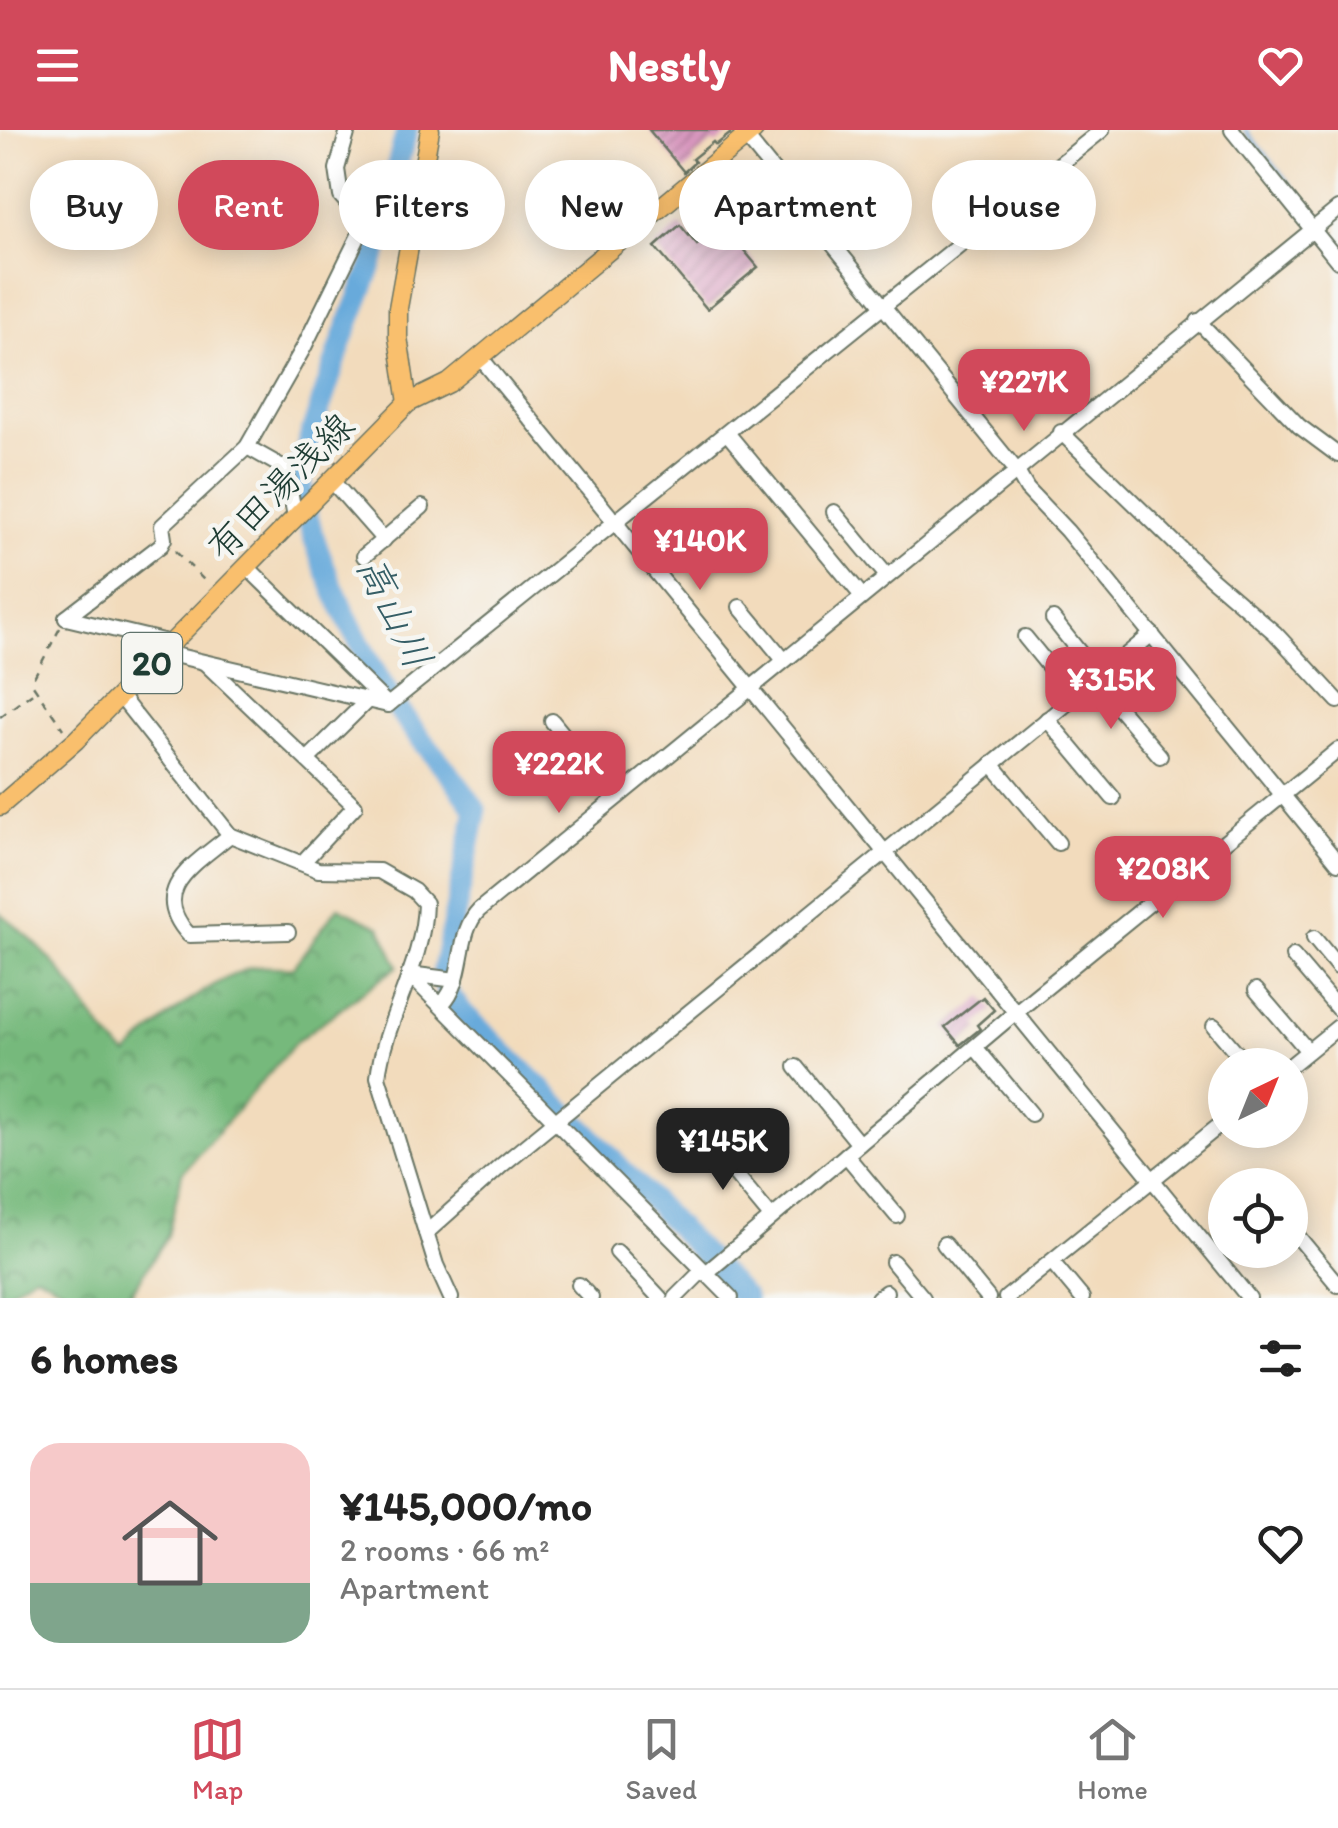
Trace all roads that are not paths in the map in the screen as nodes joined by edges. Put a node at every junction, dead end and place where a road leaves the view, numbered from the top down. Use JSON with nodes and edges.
{"nodes":[{"id":1,"x":348,"y":130,"type":"edge"},
{"id":2,"x":430,"y":130,"type":"edge"},
{"id":3,"x":1102,"y":130,"type":"edge"},
{"id":4,"x":1232,"y":130,"type":"edge"},
{"id":5,"x":747,"y":132,"type":"edge"},
{"id":6,"x":425,"y":160,"type":"edge"},
{"id":7,"x":339,"y":189,"type":"edge"},
{"id":8,"x":1338,"y":209,"type":"edge"},
{"id":9,"x":1313,"y":230,"type":"junction"},
{"id":10,"x":363,"y":250,"type":"edge"},
{"id":11,"x":408,"y":250,"type":"edge"},
{"id":12,"x":1338,"y":261,"type":"edge"},
{"id":13,"x":885,"y":307,"type":"junction"},
{"id":14,"x":1198,"y":321,"type":"junction"},
{"id":15,"x":480,"y":357,"type":"junction"},
{"id":16,"x":408,"y":404,"type":"junction"},
{"id":17,"x":1061,"y":432,"type":"junction"},
{"id":18,"x":728,"y":434,"type":"junction"},
{"id":19,"x":247,"y":447,"type":"junction"},
{"id":20,"x":1338,"y":455,"type":"edge"},
{"id":21,"x":1016,"y":470,"type":"junction"},
{"id":22,"x":332,"y":480,"type":"junction"},
{"id":23,"x":422,"y":507,"type":"dead end"},
{"id":24,"x":302,"y":510,"type":"junction"},
{"id":25,"x":834,"y":512,"type":"dead end"},
{"id":26,"x":616,"y":524,"type":"junction"},
{"id":27,"x":384,"y":540,"type":"junction"},
{"id":28,"x":364,"y":556,"type":"dead end"},
{"id":29,"x":246,"y":566,"type":"junction"},
{"id":30,"x":887,"y":576,"type":"junction"},
{"id":31,"x":862,"y":596,"type":"junction"},
{"id":32,"x":740,"y":607,"type":"dead end"},
{"id":33,"x":1053,"y":619,"type":"dead end"},
{"id":34,"x":1152,"y":634,"type":"junction"},
{"id":35,"x":1024,"y":637,"type":"dead end"},
{"id":36,"x":166,"y":648,"type":"junction"},
{"id":37,"x":784,"y":660,"type":"junction"},
{"id":38,"x":204,"y":662,"type":"junction"},
{"id":39,"x":1097,"y":678,"type":"junction"},
{"id":40,"x":750,"y":688,"type":"junction"},
{"id":41,"x":120,"y":696,"type":"junction"},
{"id":42,"x":371,"y":696,"type":"junction"},
{"id":43,"x":1074,"y":697,"type":"junction"},
{"id":44,"x":1338,"y":701,"type":"edge"},
{"id":45,"x":1047,"y":719,"type":"junction"},
{"id":46,"x":552,"y":721,"type":"dead end"},
{"id":47,"x":1338,"y":750,"type":"edge"},
{"id":48,"x":1160,"y":756,"type":"dead end"},
{"id":49,"x":308,"y":760,"type":"junction"},
{"id":50,"x":992,"y":764,"type":"junction"},
{"id":51,"x":1281,"y":796,"type":"junction"},
{"id":52,"x":615,"y":798,"type":"junction"},
{"id":53,"x":1113,"y":798,"type":"dead end"},
{"id":54,"x":0,"y":806,"type":"edge"},
{"id":55,"x":230,"y":835,"type":"junction"},
{"id":56,"x":1058,"y":844,"type":"dead end"},
{"id":57,"x":884,"y":851,"type":"junction"},
{"id":58,"x":302,"y":863,"type":"junction"},
{"id":59,"x":1338,"y":863,"type":"edge"},
{"id":60,"x":288,"y":932,"type":"dead end"},
{"id":61,"x":1314,"y":938,"type":"dead end"},
{"id":62,"x":1293,"y":956,"type":"dead end"},
{"id":63,"x":1338,"y":967,"type":"edge"},
{"id":64,"x":408,"y":974,"type":"junction"},
{"id":65,"x":456,"y":980,"type":"junction"},
{"id":66,"x":1256,"y":990,"type":"dead end"},
{"id":67,"x":442,"y":1004,"type":"junction"},
{"id":68,"x":1338,"y":1009,"type":"edge"},
{"id":69,"x":1016,"y":1012,"type":"junction"},
{"id":70,"x":1214,"y":1026,"type":"dead end"},
{"id":71,"x":1338,"y":1026,"type":"edge"},
{"id":72,"x":975,"y":1047,"type":"junction"},
{"id":73,"x":1232,"y":1048,"type":"edge"},
{"id":74,"x":1305,"y":1048,"type":"edge"},
{"id":75,"x":1308,"y":1051,"type":"edge"},
{"id":76,"x":796,"y":1066,"type":"dead end"},
{"id":77,"x":1032,"y":1114,"type":"dead end"},
{"id":78,"x":556,"y":1120,"type":"junction"},
{"id":79,"x":1208,"y":1135,"type":"edge"},
{"id":80,"x":708,"y":1141,"type":"dead end"},
{"id":81,"x":859,"y":1144,"type":"junction"},
{"id":82,"x":846,"y":1156,"type":"junction"},
{"id":83,"x":1154,"y":1180,"type":"junction"},
{"id":84,"x":771,"y":1216,"type":"junction"},
{"id":85,"x":897,"y":1216,"type":"dead end"},
{"id":86,"x":426,"y":1233,"type":"junction"},
{"id":87,"x":944,"y":1244,"type":"dead end"},
{"id":88,"x":1308,"y":1249,"type":"edge"},
{"id":89,"x":617,"y":1252,"type":"dead end"},
{"id":90,"x":893,"y":1262,"type":"dead end"},
{"id":91,"x":1052,"y":1262,"type":"junction"},
{"id":92,"x":704,"y":1272,"type":"junction"},
{"id":93,"x":579,"y":1285,"type":"dead end"},
{"id":94,"x":1338,"y":1285,"type":"edge"},
{"id":95,"x":1024,"y":1293,"type":"edge"},
{"id":96,"x":451,"y":1298,"type":"edge"},
{"id":97,"x":591,"y":1298,"type":"edge"},
{"id":98,"x":660,"y":1298,"type":"edge"},
{"id":99,"x":675,"y":1298,"type":"edge"},
{"id":100,"x":731,"y":1298,"type":"edge"},
{"id":101,"x":923,"y":1298,"type":"edge"},
{"id":102,"x":988,"y":1298,"type":"edge"},
{"id":103,"x":1006,"y":1298,"type":"edge"},
{"id":104,"x":1082,"y":1298,"type":"edge"},
{"id":105,"x":1249,"y":1298,"type":"edge"}],
"edges":[{"from":1,"to":7,"type":"street"},
{"from":2,"to":6,"type":"main road","name":"有田湯浅線"},
{"from":3,"to":13,"type":"street"},
{"from":4,"to":9,"type":"street"},
{"from":5,"to":13,"type":"street"},
{"from":5,"to":15,"type":"main road"},
{"from":8,"to":9,"type":"street"},
{"from":9,"to":12,"type":"street"},
{"from":9,"to":14,"type":"street"},
{"from":10,"to":19,"type":"street"},
{"from":11,"to":16,"type":"main road","name":"有田湯浅線"},
{"from":13,"to":18,"type":"street"},
{"from":13,"to":21,"type":"street"},
{"from":14,"to":17,"type":"street"},
{"from":14,"to":20,"type":"street"},
{"from":15,"to":16,"type":"main road"},
{"from":15,"to":26,"type":"street"},
{"from":16,"to":22,"type":"main road","name":"有田湯浅線","number":"20"},
{"from":17,"to":21,"type":"street"},
{"from":17,"to":44,"type":"street"},
{"from":18,"to":26,"type":"street"},
{"from":18,"to":31,"type":"street"},
{"from":19,"to":24,"type":"street"},
{"from":19,"to":36,"type":"street"},
{"from":21,"to":30,"type":"street"},
{"from":21,"to":34,"type":"street"},
{"from":22,"to":24,"type":"main road","name":"有田湯浅線","number":"20"},
{"from":22,"to":27,"type":"street"},
{"from":23,"to":27,"type":"street"},
{"from":24,"to":29,"type":"main road","name":"有田湯浅線","number":"20"},
{"from":25,"to":30,"type":"street"},
{"from":26,"to":40,"type":"street"},
{"from":26,"to":42,"type":"street"},
{"from":27,"to":28,"type":"street"},
{"from":29,"to":36,"type":"main road","name":"有田湯浅線","number":"20"},
{"from":29,"to":42,"type":"street"},
{"from":30,"to":31,"type":"street"},
{"from":31,"to":37,"type":"street"},
{"from":32,"to":37,"type":"street"},
{"from":33,"to":39,"type":"street"},
{"from":34,"to":39,"type":"street"},
{"from":34,"to":51,"type":"street"},
{"from":35,"to":43,"type":"street"},
{"from":36,"to":38,"type":"street"},
{"from":36,"to":41,"type":"main road","name":"有田湯浅線","number":"20"},
{"from":37,"to":40,"type":"street"},
{"from":38,"to":42,"type":"street"},
{"from":38,"to":49,"type":"street"},
{"from":39,"to":43,"type":"street"},
{"from":39,"to":48,"type":"street"},
{"from":40,"to":52,"type":"street"},
{"from":40,"to":57,"type":"street"},
{"from":41,"to":54,"type":"main road","name":"有田湯浅線","number":"20"},
{"from":41,"to":55,"type":"street"},
{"from":42,"to":49,"type":"street"},
{"from":43,"to":45,"type":"street"},
{"from":45,"to":50,"type":"street"},
{"from":45,"to":53,"type":"street"},
{"from":46,"to":52,"type":"street"},
{"from":47,"to":51,"type":"street"},
{"from":49,"to":58,"type":"street"},
{"from":50,"to":56,"type":"street"},
{"from":50,"to":57,"type":"street"},
{"from":51,"to":59,"type":"street"},
{"from":51,"to":69,"type":"street"},
{"from":52,"to":65,"type":"street"},
{"from":55,"to":58,"type":"street"},
{"from":55,"to":60,"type":"street"},
{"from":57,"to":69,"type":"street"},
{"from":57,"to":78,"type":"street"},
{"from":58,"to":64,"type":"street"},
{"from":61,"to":63,"type":"street"},
{"from":62,"to":68,"type":"street"},
{"from":64,"to":65,"type":"street"},
{"from":64,"to":67,"type":"street"},
{"from":64,"to":86,"type":"street"},
{"from":65,"to":67,"type":"street"},
{"from":66,"to":74,"type":"street"},
{"from":67,"to":78,"type":"street"},
{"from":69,"to":72,"type":"street"},
{"from":69,"to":83,"type":"street"},
{"from":70,"to":73,"type":"street"},
{"from":71,"to":75,"type":"street"},
{"from":72,"to":77,"type":"street"},
{"from":72,"to":81,"type":"street"},
{"from":76,"to":81,"type":"street"},
{"from":78,"to":86,"type":"street"},
{"from":78,"to":92,"type":"street"},
{"from":79,"to":83,"type":"street"},
{"from":80,"to":84,"type":"street"},
{"from":81,"to":82,"type":"street"},
{"from":82,"to":84,"type":"street"},
{"from":82,"to":85,"type":"street"},
{"from":83,"to":91,"type":"street"},
{"from":83,"to":105,"type":"street"},
{"from":84,"to":92,"type":"street"},
{"from":86,"to":96,"type":"street"},
{"from":87,"to":102,"type":"street"},
{"from":88,"to":94,"type":"street"},
{"from":89,"to":98,"type":"street"},
{"from":90,"to":101,"type":"street"},
{"from":91,"to":95,"type":"street"},
{"from":91,"to":104,"type":"street"},
{"from":92,"to":99,"type":"street"},
{"from":92,"to":100,"type":"street"},
{"from":93,"to":97,"type":"street"},
{"from":95,"to":103,"type":"street"}]}
